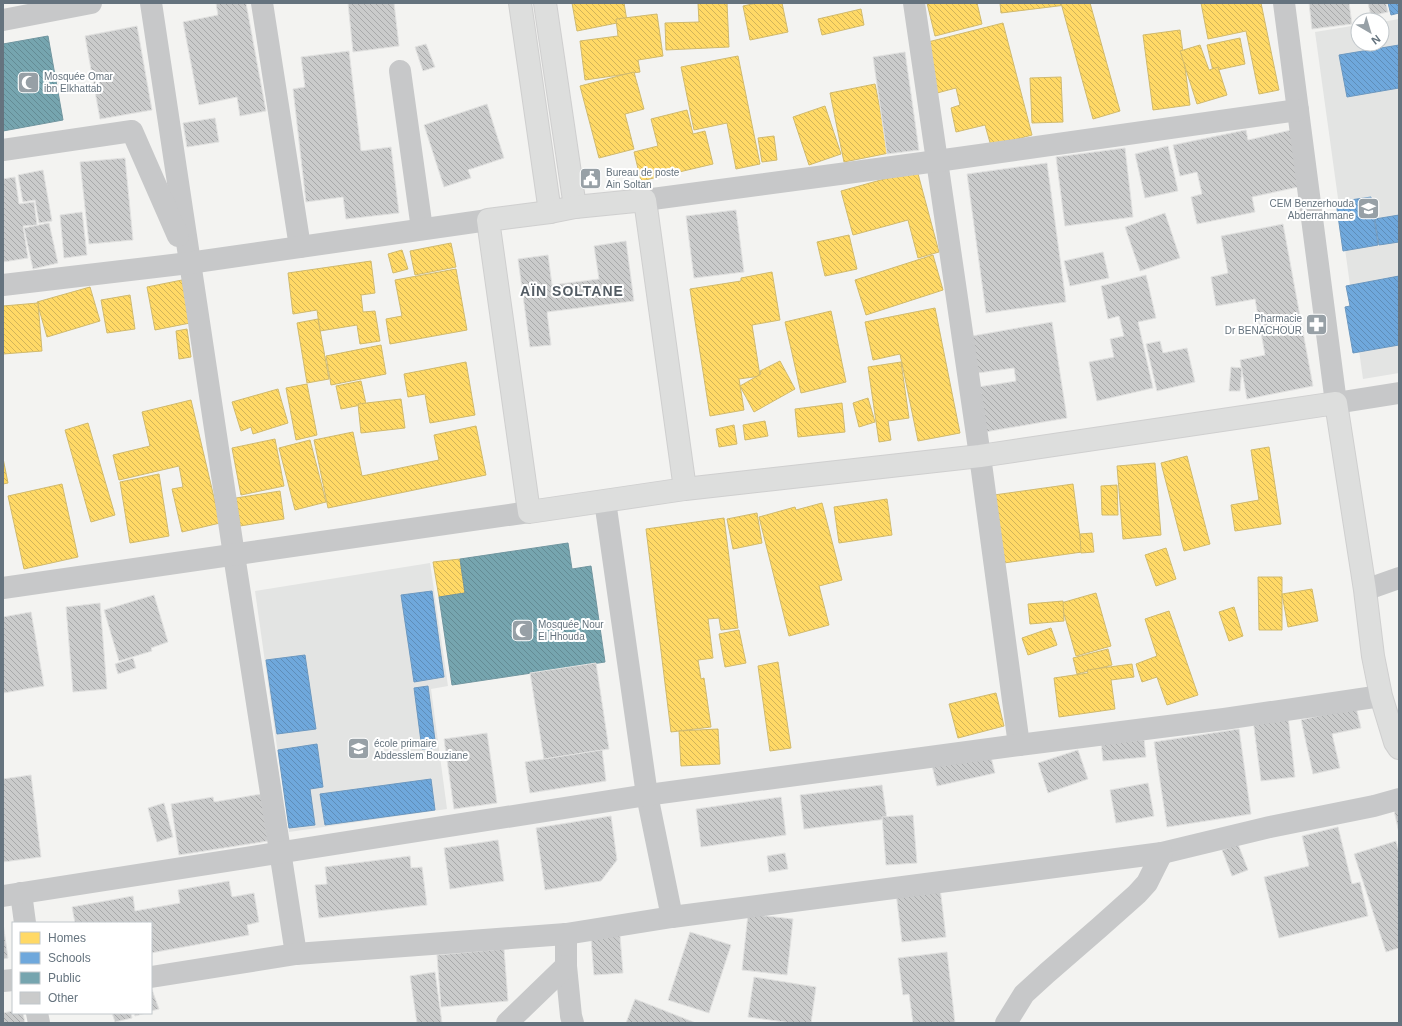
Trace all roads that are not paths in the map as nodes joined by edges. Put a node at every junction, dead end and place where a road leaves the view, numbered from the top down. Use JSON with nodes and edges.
{"nodes":[{"id":1,"x":91,"y":3,"type":"edge"},
{"id":2,"x":151,"y":3,"type":"edge"},
{"id":3,"x":262,"y":3,"type":"edge"},
{"id":4,"x":520,"y":3,"type":"edge"},
{"id":5,"x":545,"y":3,"type":"edge"},
{"id":6,"x":914,"y":3,"type":"edge"},
{"id":7,"x":1284,"y":3,"type":"edge"},
{"id":8,"x":3,"y":20,"type":"edge"},
{"id":9,"x":400,"y":71,"type":"dead end"},
{"id":10,"x":1298,"y":110,"type":"junction"},
{"id":11,"x":3,"y":150,"type":"edge"},
{"id":12,"x":937,"y":161,"type":"junction"},
{"id":13,"x":645,"y":200,"type":"junction"},
{"id":14,"x":575,"y":207,"type":"junction"},
{"id":15,"x":550,"y":212,"type":"junction"},
{"id":16,"x":488,"y":220,"type":"junction"},
{"id":17,"x":422,"y":229,"type":"junction"},
{"id":18,"x":300,"y":247,"type":"junction"},
{"id":19,"x":189,"y":263,"type":"junction"},
{"id":20,"x":3,"y":285,"type":"edge"},
{"id":21,"x":1399,"y":393,"type":"edge"},
{"id":22,"x":1336,"y":403,"type":"junction"},
{"id":23,"x":980,"y":456,"type":"junction"},
{"id":24,"x":685,"y":489,"type":"junction"},
{"id":25,"x":605,"y":501,"type":"junction"},
{"id":26,"x":529,"y":512,"type":"junction"},
{"id":27,"x":234,"y":555,"type":"junction"},
{"id":28,"x":1399,"y":578,"type":"edge"},
{"id":29,"x":3,"y":588,"type":"edge"},
{"id":30,"x":1365,"y":590,"type":"junction"},
{"id":31,"x":1381,"y":696,"type":"junction"},
{"id":32,"x":1019,"y":745,"type":"junction"},
{"id":33,"x":1399,"y":748,"type":"edge"},
{"id":34,"x":646,"y":795,"type":"junction"},
{"id":35,"x":1399,"y":799,"type":"edge"},
{"id":36,"x":280,"y":853,"type":"junction"},
{"id":37,"x":1162,"y":853,"type":"junction"},
{"id":38,"x":12,"y":894,"type":"edge"},
{"id":39,"x":672,"y":916,"type":"junction"},
{"id":40,"x":25,"y":922,"type":"edge"},
{"id":41,"x":566,"y":934,"type":"junction"},
{"id":42,"x":296,"y":954,"type":"junction"},
{"id":43,"x":566,"y":966,"type":"junction"},
{"id":44,"x":152,"y":977,"type":"edge"},
{"id":45,"x":507,"y":1023,"type":"edge"},
{"id":46,"x":573,"y":1023,"type":"edge"},
{"id":47,"x":1006,"y":1023,"type":"edge"}],
"edges":[{"from":1,"to":8,"type":"street"},
{"from":2,"to":19,"type":"street"},
{"from":3,"to":18,"type":"street"},
{"from":4,"to":15,"type":"main road"},
{"from":5,"to":14,"type":"main road"},
{"from":6,"to":12,"type":"street"},
{"from":7,"to":10,"type":"street"},
{"from":9,"to":17,"type":"street"},
{"from":10,"to":12,"type":"street"},
{"from":10,"to":22,"type":"street"},
{"from":11,"to":19,"type":"street"},
{"from":12,"to":13,"type":"street"},
{"from":12,"to":23,"type":"street"},
{"from":13,"to":14,"type":"main road"},
{"from":13,"to":24,"type":"main road"},
{"from":14,"to":15,"type":"main road"},
{"from":15,"to":16,"type":"main road"},
{"from":16,"to":17,"type":"street"},
{"from":16,"to":26,"type":"main road"},
{"from":17,"to":18,"type":"street"},
{"from":18,"to":19,"type":"street"},
{"from":19,"to":20,"type":"street"},
{"from":19,"to":27,"type":"street"},
{"from":21,"to":22,"type":"street"},
{"from":22,"to":23,"type":"main road"},
{"from":22,"to":30,"type":"main road"},
{"from":23,"to":24,"type":"main road"},
{"from":23,"to":32,"type":"street"},
{"from":24,"to":25,"type":"main road"},
{"from":25,"to":26,"type":"main road"},
{"from":25,"to":34,"type":"street"},
{"from":26,"to":27,"type":"street"},
{"from":27,"to":29,"type":"street"},
{"from":27,"to":36,"type":"street"},
{"from":28,"to":30,"type":"street"},
{"from":30,"to":31,"type":"main road"},
{"from":31,"to":32,"type":"street"},
{"from":31,"to":33,"type":"main road"},
{"from":32,"to":34,"type":"street"},
{"from":34,"to":36,"type":"street"},
{"from":34,"to":39,"type":"street"},
{"from":35,"to":37,"type":"street"},
{"from":36,"to":38,"type":"street"},
{"from":36,"to":42,"type":"street"},
{"from":37,"to":39,"type":"street"},
{"from":37,"to":47,"type":"street"},
{"from":38,"to":40,"type":"street"},
{"from":39,"to":41,"type":"street"},
{"from":41,"to":42,"type":"street"},
{"from":41,"to":43,"type":"street"},
{"from":42,"to":44,"type":"street"},
{"from":43,"to":45,"type":"street"},
{"from":43,"to":46,"type":"street"}]}
